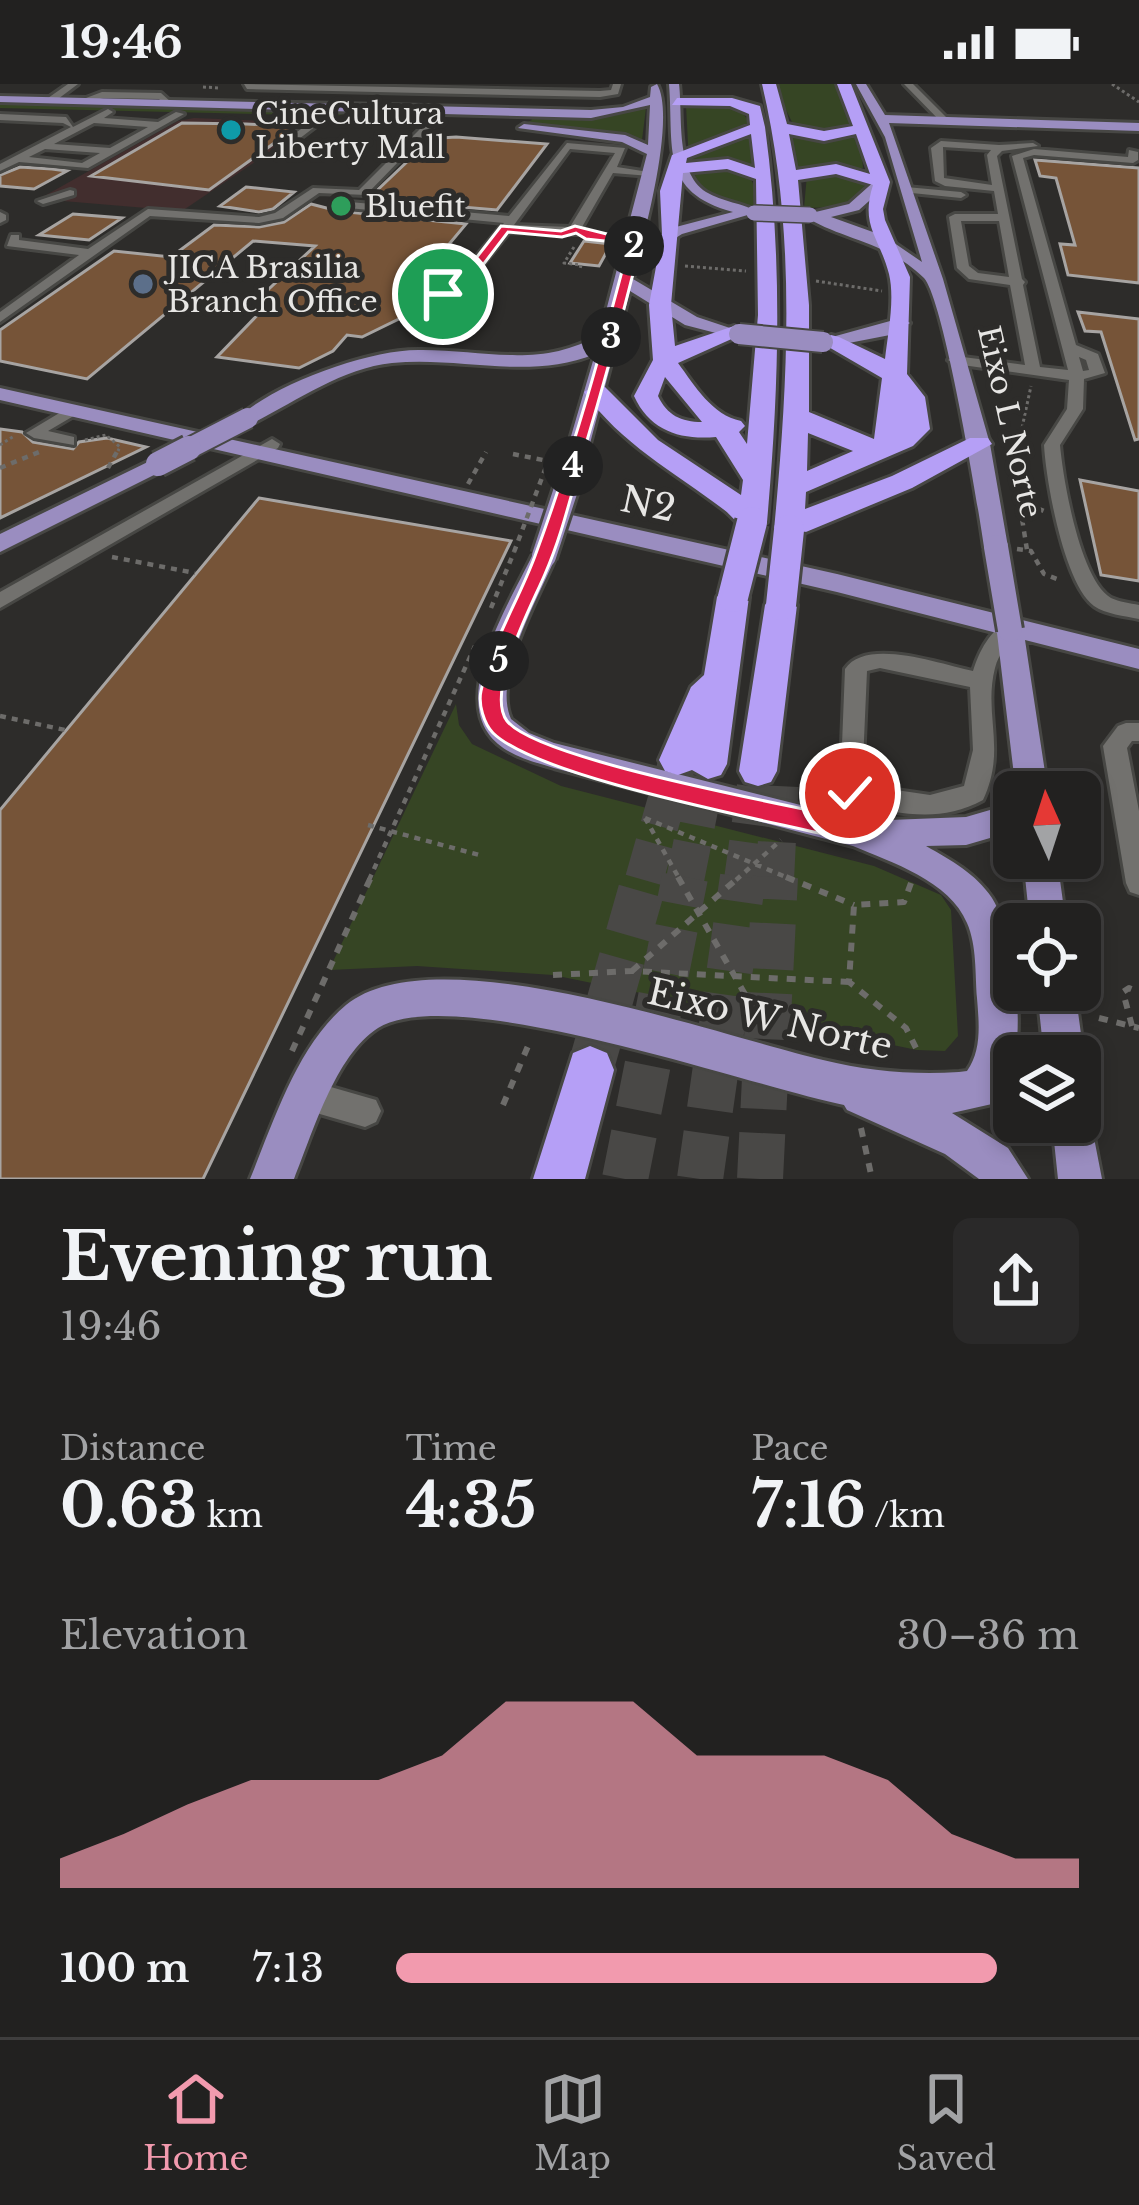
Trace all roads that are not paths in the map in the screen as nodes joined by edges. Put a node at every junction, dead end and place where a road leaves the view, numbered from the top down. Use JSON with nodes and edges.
{"nodes":[{"id":1,"x":576,"y":84,"type":"edge"},
{"id":2,"x":616,"y":84,"type":"edge"},
{"id":3,"x":674,"y":84,"type":"edge"},
{"id":4,"x":748,"y":84,"type":"edge"},
{"id":5,"x":769,"y":84,"type":"edge"},
{"id":6,"x":844,"y":84,"type":"edge"},
{"id":7,"x":861,"y":84,"type":"edge"},
{"id":8,"x":894,"y":84,"type":"edge"},
{"id":9,"x":908,"y":84,"type":"edge"},
{"id":10,"x":146,"y":85,"type":"edge"},
{"id":11,"x":248,"y":85,"type":"edge"},
{"id":12,"x":501,"y":90,"type":"junction"},
{"id":13,"x":76,"y":91,"type":"edge"},
{"id":14,"x":657,"y":91,"type":"edge"},
{"id":15,"x":213,"y":98,"type":"junction"},
{"id":16,"x":0,"y":99,"type":"edge"},
{"id":17,"x":165,"y":100,"type":"junction"},
{"id":18,"x":677,"y":102,"type":"junction"},
{"id":19,"x":108,"y":112,"type":"junction"},
{"id":20,"x":179,"y":114,"type":"junction"},
{"id":21,"x":354,"y":114,"type":"junction"},
{"id":22,"x":0,"y":116,"type":"edge"},
{"id":23,"x":24,"y":117,"type":"junction"},
{"id":24,"x":320,"y":118,"type":"junction"},
{"id":25,"x":510,"y":119,"type":"junction"},
{"id":26,"x":94,"y":120,"type":"junction"},
{"id":27,"x":757,"y":120,"type":"junction"},
{"id":28,"x":433,"y":121,"type":"junction"},
{"id":29,"x":928,"y":121,"type":"junction"},
{"id":30,"x":945,"y":121,"type":"junction"},
{"id":31,"x":873,"y":123,"type":"junction"},
{"id":32,"x":161,"y":125,"type":"junction"},
{"id":33,"x":782,"y":128,"type":"junction"},
{"id":34,"x":891,"y":136,"type":"junction"},
{"id":35,"x":296,"y":137,"type":"dead end"},
{"id":36,"x":1136,"y":145,"type":"edge"},
{"id":37,"x":44,"y":146,"type":"junction"},
{"id":38,"x":973,"y":146,"type":"junction"},
{"id":39,"x":999,"y":148,"type":"junction"},
{"id":40,"x":113,"y":151,"type":"junction"},
{"id":41,"x":654,"y":152,"type":"junction"},
{"id":42,"x":18,"y":159,"type":"junction"},
{"id":43,"x":681,"y":161,"type":"junction"},
{"id":44,"x":0,"y":168,"type":"edge"},
{"id":45,"x":609,"y":169,"type":"junction"},
{"id":46,"x":650,"y":173,"type":"junction"},
{"id":47,"x":777,"y":176,"type":"junction"},
{"id":48,"x":1024,"y":179,"type":"junction"},
{"id":49,"x":882,"y":182,"type":"junction"},
{"id":50,"x":70,"y":193,"type":"dead end"},
{"id":51,"x":908,"y":194,"type":"junction"},
{"id":52,"x":302,"y":200,"type":"junction"},
{"id":53,"x":43,"y":201,"type":"dead end"},
{"id":54,"x":1003,"y":205,"type":"junction"},
{"id":55,"x":753,"y":213,"type":"junction"},
{"id":56,"x":815,"y":216,"type":"junction"},
{"id":57,"x":508,"y":224,"type":"junction"},
{"id":58,"x":671,"y":234,"type":"junction"},
{"id":59,"x":15,"y":238,"type":"dead end"},
{"id":60,"x":1041,"y":240,"type":"junction"},
{"id":61,"x":889,"y":244,"type":"junction"},
{"id":62,"x":90,"y":254,"type":"junction"},
{"id":63,"x":630,"y":260,"type":"junction"},
{"id":64,"x":935,"y":279,"type":"junction"},
{"id":65,"x":625,"y":281,"type":"junction"},
{"id":66,"x":1021,"y":295,"type":"junction"},
{"id":67,"x":425,"y":296,"type":"dead end"},
{"id":68,"x":450,"y":299,"type":"junction"},
{"id":69,"x":660,"y":305,"type":"junction"},
{"id":70,"x":1058,"y":306,"type":"junction"},
{"id":71,"x":0,"y":318,"type":"edge"},
{"id":72,"x":901,"y":323,"type":"junction"},
{"id":73,"x":426,"y":326,"type":"dead end"},
{"id":74,"x":736,"y":334,"type":"junction"},
{"id":75,"x":612,"y":335,"type":"junction"},
{"id":76,"x":826,"y":342,"type":"junction"},
{"id":77,"x":952,"y":353,"type":"junction"},
{"id":78,"x":665,"y":361,"type":"junction"},
{"id":79,"x":1033,"y":366,"type":"junction"},
{"id":80,"x":893,"y":374,"type":"junction"},
{"id":81,"x":1077,"y":376,"type":"junction"},
{"id":82,"x":0,"y":382,"type":"edge"},
{"id":83,"x":596,"y":392,"type":"junction"},
{"id":84,"x":0,"y":394,"type":"edge"},
{"id":85,"x":80,"y":409,"type":"junction"},
{"id":86,"x":762,"y":416,"type":"junction"},
{"id":87,"x":797,"y":416,"type":"junction"},
{"id":88,"x":724,"y":428,"type":"junction"},
{"id":89,"x":68,"y":441,"type":"dead end"},
{"id":90,"x":979,"y":444,"type":"junction"},
{"id":91,"x":886,"y":446,"type":"junction"},
{"id":92,"x":266,"y":448,"type":"junction"},
{"id":93,"x":758,"y":480,"type":"junction"},
{"id":94,"x":792,"y":488,"type":"junction"},
{"id":95,"x":752,"y":519,"type":"junction"},
{"id":96,"x":789,"y":527,"type":"junction"},
{"id":97,"x":0,"y":544,"type":"edge"},
{"id":98,"x":0,"y":602,"type":"edge"},
{"id":99,"x":1139,"y":611,"type":"edge"},
{"id":100,"x":1010,"y":629,"type":"junction"},
{"id":101,"x":1139,"y":643,"type":"edge"},
{"id":102,"x":1139,"y":659,"type":"edge"},
{"id":103,"x":982,"y":672,"type":"junction"},
{"id":104,"x":1139,"y":732,"type":"edge"},
{"id":105,"x":693,"y":762,"type":"tunnel mouth"},
{"id":106,"x":1029,"y":771,"type":"edge"},
{"id":107,"x":770,"y":775,"type":"tunnel mouth"},
{"id":108,"x":850,"y":793,"type":"junction"},
{"id":109,"x":993,"y":823,"type":"edge"},
{"id":110,"x":850,"y":830,"type":"junction"},
{"id":111,"x":1139,"y":883,"type":"edge"},
{"id":112,"x":590,"y":1070,"type":"tunnel mouth"},
{"id":113,"x":829,"y":1082,"type":"junction"},
{"id":114,"x":310,"y":1097,"type":"junction"},
{"id":115,"x":365,"y":1111,"type":"dead end"},
{"id":116,"x":1075,"y":1143,"type":"edge"},
{"id":117,"x":272,"y":1179,"type":"edge"},
{"id":118,"x":559,"y":1179,"type":"edge"},
{"id":119,"x":1006,"y":1179,"type":"edge"},
{"id":120,"x":1080,"y":1179,"type":"edge"}],
"edges":[{"from":1,"to":12,"type":"street"},
{"from":2,"to":12,"type":"street"},
{"from":3,"to":18,"type":"main road"},
{"from":4,"to":27,"type":"highway"},
{"from":5,"to":33,"type":"highway"},
{"from":6,"to":31,"type":"highway"},
{"from":7,"to":31,"type":"main road","name":"Eixo L Norte"},
{"from":8,"to":29,"type":"street"},
{"from":9,"to":30,"type":"street"},
{"from":10,"to":13,"type":"street"},
{"from":11,"to":12,"type":"street"},
{"from":11,"to":15,"type":"main road"},
{"from":13,"to":16,"type":"main road"},
{"from":13,"to":17,"type":"main road"},
{"from":13,"to":17,"type":"street"},
{"from":14,"to":25,"type":"main road"},
{"from":14,"to":41,"type":"main road","name":"Eixo W Norte"},
{"from":15,"to":17,"type":"main road"},
{"from":15,"to":21,"type":"main road"},
{"from":18,"to":27,"type":"highway"},
{"from":18,"to":43,"type":"main road"},
{"from":19,"to":20,"type":"main road"},
{"from":19,"to":23,"type":"main road"},
{"from":19,"to":26,"type":"street"},
{"from":20,"to":24,"type":"main road"},
{"from":20,"to":32,"type":"street"},
{"from":21,"to":24,"type":"main road"},
{"from":21,"to":25,"type":"main road"},
{"from":21,"to":28,"type":"main road"},
{"from":22,"to":23,"type":"main road"},
{"from":22,"to":23,"type":"street"},
{"from":24,"to":35,"type":"street"},
{"from":25,"to":28,"type":"main road"},
{"from":25,"to":41,"type":"main road"},
{"from":26,"to":32,"type":"street"},
{"from":26,"to":37,"type":"street"},
{"from":27,"to":43,"type":"highway"},
{"from":27,"to":47,"type":"highway"},
{"from":28,"to":52,"type":"street"},
{"from":29,"to":30,"type":"main road"},
{"from":29,"to":31,"type":"main road"},
{"from":30,"to":36,"type":"main road"},
{"from":31,"to":33,"type":"highway"},
{"from":31,"to":34,"type":"main road","name":"Eixo L Norte"},
{"from":31,"to":49,"type":"highway"},
{"from":32,"to":40,"type":"street"},
{"from":33,"to":47,"type":"highway"},
{"from":34,"to":36,"type":"main road"},
{"from":34,"to":51,"type":"main road","name":"Eixo L Norte"},
{"from":36,"to":39,"type":"street"},
{"from":36,"to":48,"type":"street"},
{"from":37,"to":40,"type":"street"},
{"from":37,"to":42,"type":"street"},
{"from":38,"to":39,"type":"street"},
{"from":38,"to":54,"type":"street"},
{"from":38,"to":54,"type":"street"},
{"from":39,"to":54,"type":"street"},
{"from":40,"to":42,"type":"street"},
{"from":41,"to":46,"type":"main road","name":"Eixo W Norte"},
{"from":42,"to":44,"type":"street"},
{"from":43,"to":47,"type":"highway"},
{"from":43,"to":55,"type":"main road"},
{"from":43,"to":58,"type":"highway"},
{"from":45,"to":46,"type":"street"},
{"from":45,"to":57,"type":"street"},
{"from":45,"to":57,"type":"street"},
{"from":46,"to":63,"type":"main road","name":"Eixo W Norte"},
{"from":47,"to":49,"type":"highway"},
{"from":47,"to":86,"type":"highway"},
{"from":47,"to":87,"type":"highway"},
{"from":48,"to":54,"type":"street"},
{"from":48,"to":60,"type":"street"},
{"from":49,"to":56,"type":"main road"},
{"from":49,"to":61,"type":"highway"},
{"from":50,"to":53,"type":"street"},
{"from":51,"to":54,"type":"street"},
{"from":51,"to":64,"type":"main road","name":"Eixo L Norte"},
{"from":52,"to":57,"type":"street"},
{"from":52,"to":62,"type":"street"},
{"from":54,"to":60,"type":"street"},
{"from":54,"to":66,"type":"street"},
{"from":54,"to":66,"type":"street"},
{"from":55,"to":56,"type":"main road","bridge":true},
{"from":55,"to":58,"type":"main road"},
{"from":56,"to":61,"type":"main road"},
{"from":57,"to":68,"type":"street"},
{"from":58,"to":63,"type":"main road"},
{"from":58,"to":69,"type":"highway"},
{"from":59,"to":62,"type":"street"},
{"from":60,"to":70,"type":"street"},
{"from":61,"to":64,"type":"main road"},
{"from":61,"to":72,"type":"highway"},
{"from":62,"to":71,"type":"street"},
{"from":63,"to":65,"type":"main road","name":"Eixo W Norte"},
{"from":64,"to":77,"type":"main road","name":"Eixo L Norte"},
{"from":65,"to":69,"type":"main road"},
{"from":65,"to":75,"type":"main road","name":"Eixo W Norte"},
{"from":66,"to":70,"type":"street"},
{"from":66,"to":79,"type":"street"},
{"from":67,"to":68,"type":"street"},
{"from":68,"to":73,"type":"street"},
{"from":69,"to":74,"type":"main road"},
{"from":69,"to":78,"type":"highway"},
{"from":70,"to":81,"type":"street"},
{"from":72,"to":76,"type":"main road"},
{"from":72,"to":80,"type":"highway"},
{"from":74,"to":76,"type":"main road","bridge":true},
{"from":74,"to":78,"type":"highway"},
{"from":75,"to":83,"type":"main road","name":"Eixo W Norte"},
{"from":75,"to":97,"type":"main road","bridge":true},
{"from":76,"to":80,"type":"highway"},
{"from":77,"to":79,"type":"street"},
{"from":77,"to":90,"type":"main road","name":"Eixo L Norte"},
{"from":78,"to":88,"type":"highway"},
{"from":78,"to":88,"type":"highway"},
{"from":79,"to":81,"type":"street"},
{"from":80,"to":91,"type":"highway"},
{"from":81,"to":99,"type":"street"},
{"from":82,"to":85,"type":"main road","name":"N2"},
{"from":83,"to":95,"type":"highway"},
{"from":83,"to":110,"type":"main road","name":"Eixo W Norte","bridge":true},
{"from":84,"to":85,"type":"main road","name":"N2"},
{"from":85,"to":89,"type":"street"},
{"from":85,"to":92,"type":"main road","name":"N2"},
{"from":85,"to":92,"type":"main road","name":"N2"},
{"from":86,"to":88,"type":"highway"},
{"from":86,"to":93,"type":"highway"},
{"from":87,"to":91,"type":"highway"},
{"from":87,"to":94,"type":"highway"},
{"from":88,"to":93,"type":"highway"},
{"from":90,"to":96,"type":"highway"},
{"from":90,"to":100,"type":"main road","name":"Eixo L Norte","bridge":true},
{"from":91,"to":94,"type":"highway"},
{"from":92,"to":98,"type":"street"},
{"from":92,"to":101,"type":"main road","name":"N2"},
{"from":92,"to":102,"type":"main road","name":"N2"},
{"from":93,"to":95,"type":"highway"},
{"from":94,"to":96,"type":"highway"},
{"from":95,"to":105,"type":"highway","bridge":true},
{"from":96,"to":107,"type":"highway","bridge":true},
{"from":100,"to":103,"type":"street"},
{"from":100,"to":106,"type":"main road","name":"Eixo L Norte"},
{"from":103,"to":108,"type":"street"},
{"from":103,"to":108,"type":"street"},
{"from":104,"to":111,"type":"street"},
{"from":108,"to":110,"type":"street"},
{"from":109,"to":110,"type":"main road"},
{"from":110,"to":113,"type":"main road","name":"Eixo W Norte"},
{"from":112,"to":118,"type":"highway"},
{"from":113,"to":114,"type":"main road","name":"Eixo W Norte"},
{"from":113,"to":119,"type":"main road"},
{"from":114,"to":115,"type":"street"},
{"from":114,"to":117,"type":"main road","name":"Eixo W Norte"},
{"from":116,"to":120,"type":"main road"}]}
